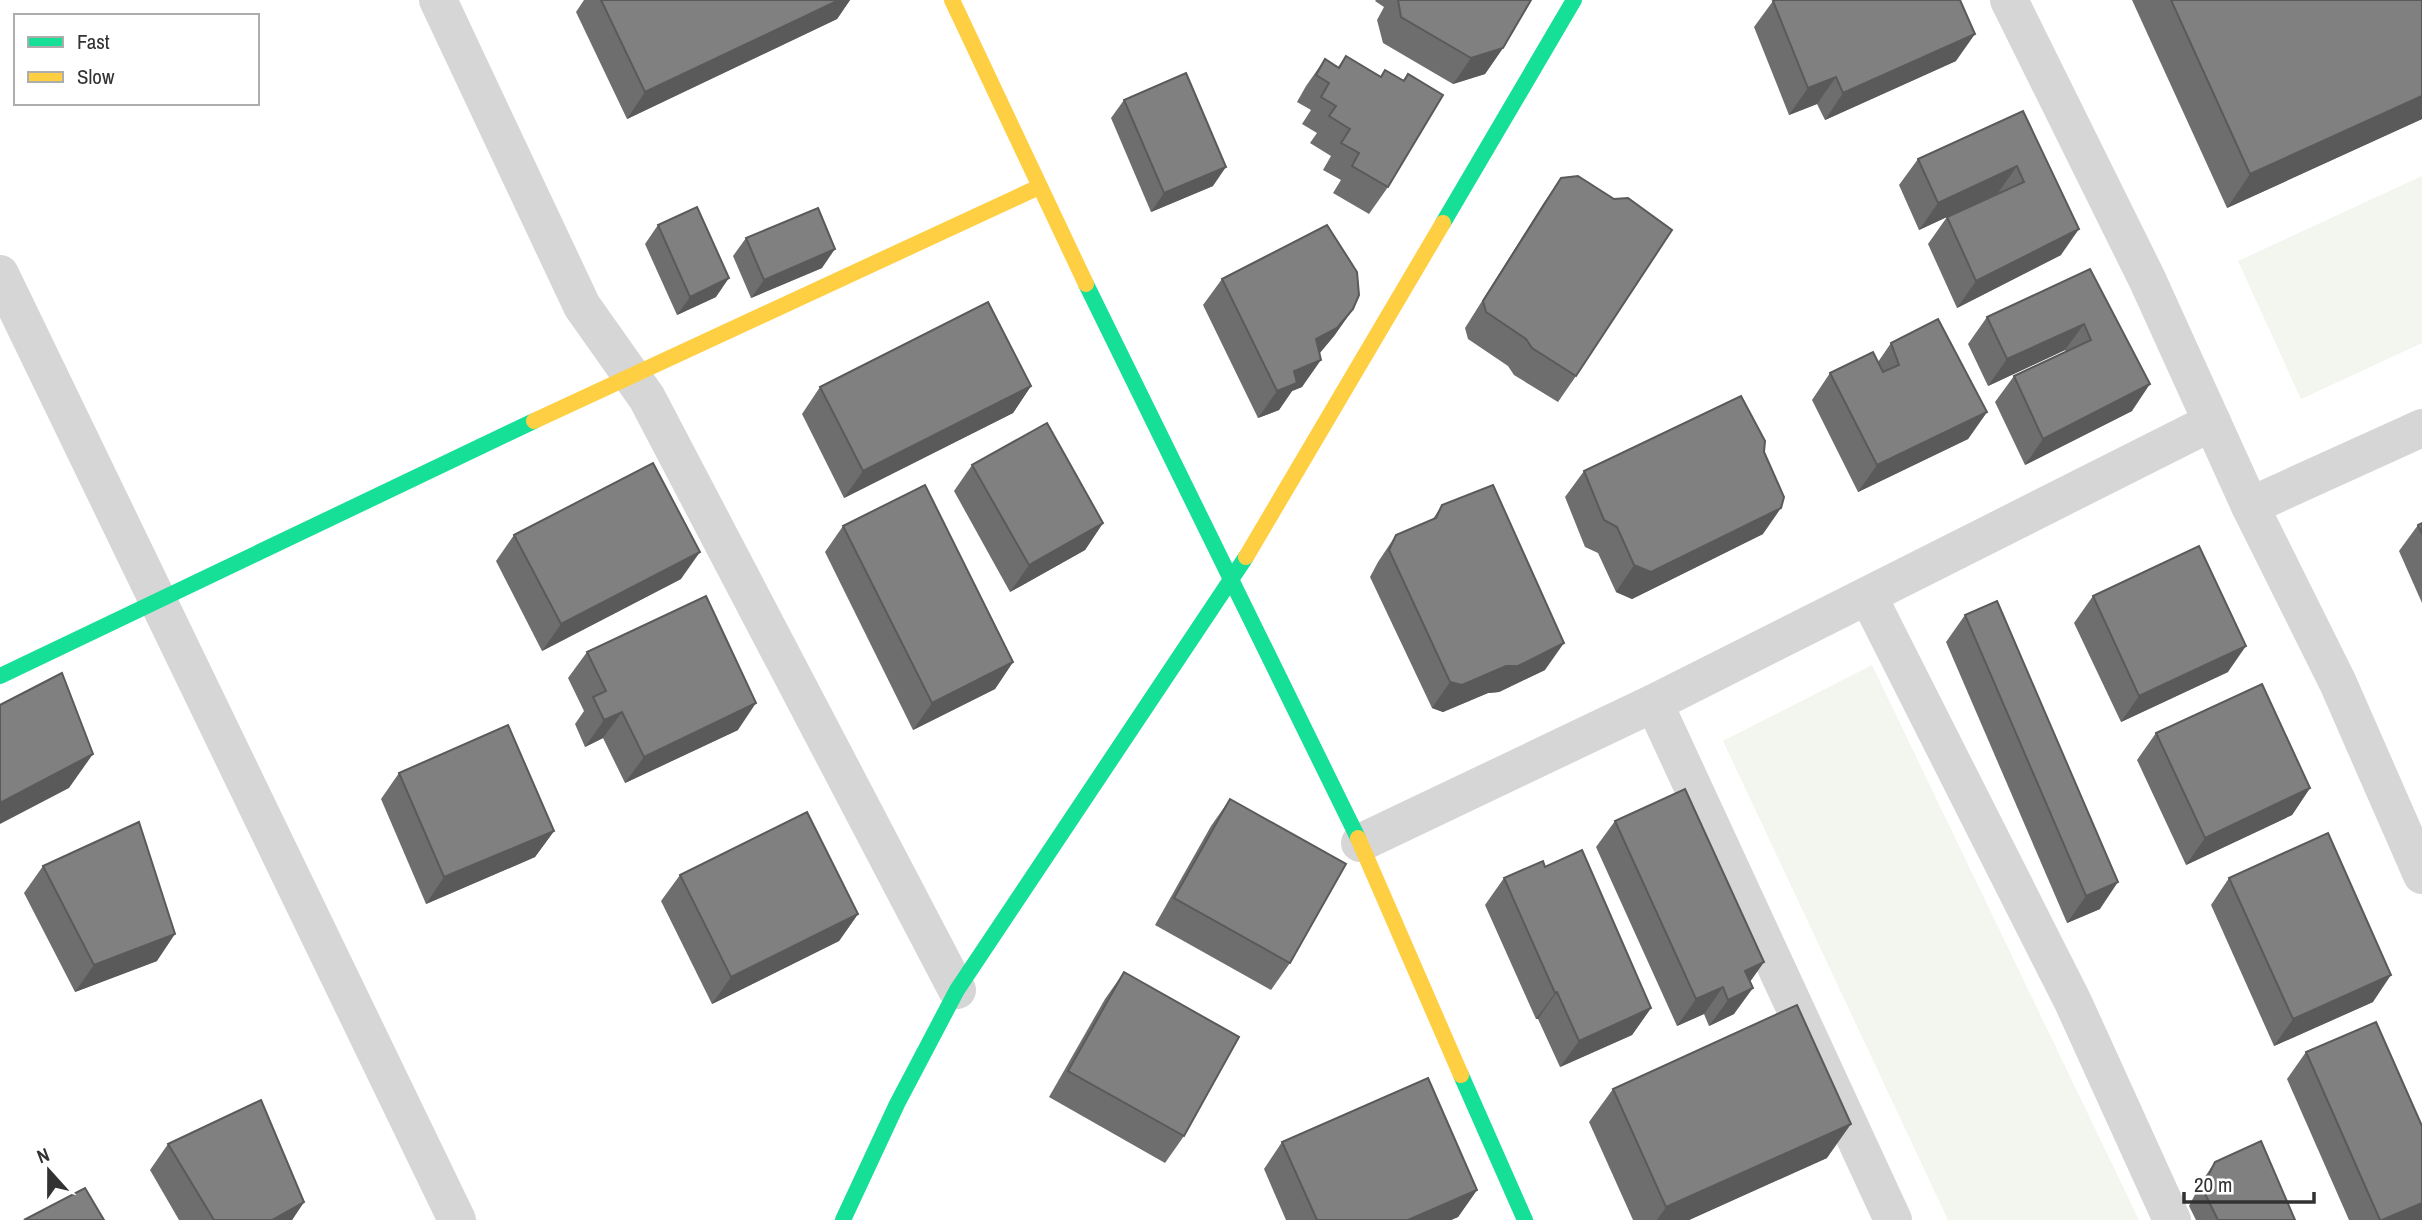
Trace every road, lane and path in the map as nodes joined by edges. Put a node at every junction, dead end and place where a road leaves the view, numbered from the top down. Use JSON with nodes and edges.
{"nodes":[{"id":1,"x":438,"y":0,"type":"edge"},
{"id":2,"x":952,"y":0,"type":"edge"},
{"id":3,"x":1574,"y":0,"type":"edge"},
{"id":4,"x":2009,"y":0,"type":"edge"},
{"id":5,"x":1039,"y":187,"type":"junction"},
{"id":6,"x":0,"y":274,"type":"edge"},
{"id":7,"x":630,"y":375,"type":"junction"},
{"id":8,"x":2212,"y":422,"type":"junction"},
{"id":9,"x":2422,"y":428,"type":"edge"},
{"id":10,"x":2250,"y":506,"type":"junction"},
{"id":11,"x":1231,"y":583,"type":"junction"},
{"id":12,"x":1868,"y":596,"type":"junction"},
{"id":13,"x":158,"y":600,"type":"junction"},
{"id":14,"x":0,"y":676,"type":"edge"},
{"id":15,"x":1654,"y":703,"type":"junction"},
{"id":16,"x":1360,"y":843,"type":"junction"},
{"id":17,"x":2422,"y":875,"type":"edge"},
{"id":18,"x":957,"y":989,"type":"junction"},
{"id":19,"x":457,"y":1220,"type":"edge"},
{"id":20,"x":843,"y":1220,"type":"edge"},
{"id":21,"x":1525,"y":1220,"type":"edge"},
{"id":22,"x":1893,"y":1220,"type":"edge"},
{"id":23,"x":2172,"y":1220,"type":"edge"}],
"edges":[{"from":1,"to":7,"type":"street"},
{"from":2,"to":5,"type":"street"},
{"from":3,"to":11,"type":"street"},
{"from":4,"to":8,"type":"street"},
{"from":5,"to":7,"type":"street"},
{"from":5,"to":11,"type":"street"},
{"from":6,"to":13,"type":"street"},
{"from":7,"to":13,"type":"street"},
{"from":7,"to":18,"type":"street"},
{"from":8,"to":10,"type":"street"},
{"from":8,"to":12,"type":"street"},
{"from":9,"to":10,"type":"street"},
{"from":10,"to":17,"type":"street"},
{"from":11,"to":16,"type":"street"},
{"from":11,"to":18,"type":"street"},
{"from":12,"to":15,"type":"street"},
{"from":12,"to":23,"type":"street"},
{"from":13,"to":14,"type":"street"},
{"from":13,"to":19,"type":"street"},
{"from":15,"to":16,"type":"street"},
{"from":15,"to":22,"type":"street"},
{"from":16,"to":21,"type":"street"},
{"from":18,"to":20,"type":"street"}]}
